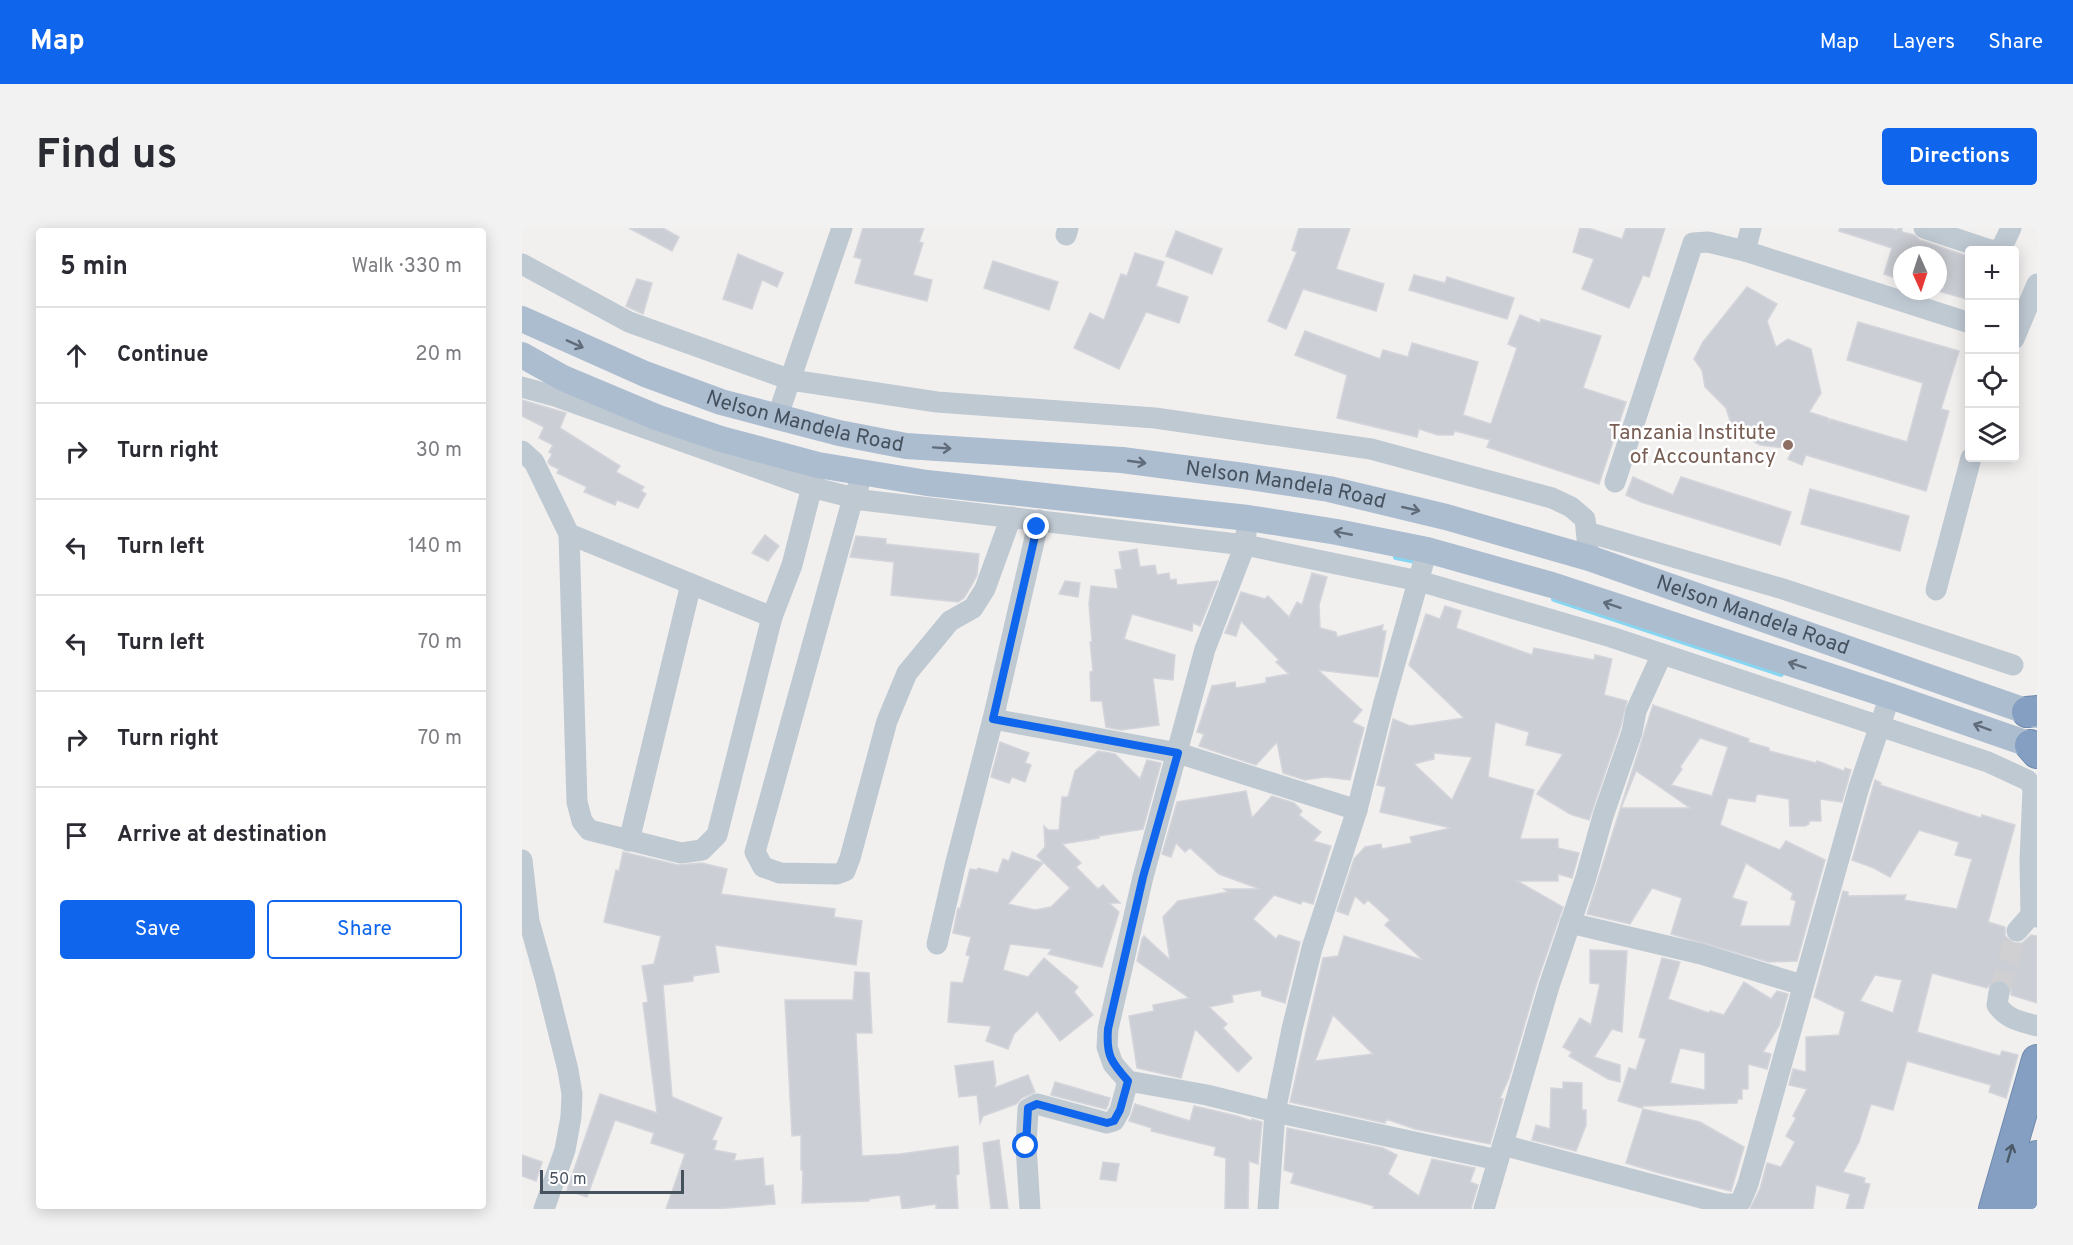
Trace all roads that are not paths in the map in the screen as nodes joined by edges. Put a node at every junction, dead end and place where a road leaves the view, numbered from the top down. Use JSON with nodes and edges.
{"nodes":[{"id":1,"x":842,"y":228,"type":"edge"},
{"id":2,"x":1751,"y":228,"type":"edge"},
{"id":3,"x":1924,"y":228,"type":"edge"},
{"id":4,"x":2011,"y":228,"type":"edge"},
{"id":5,"x":1744,"y":250,"type":"junction"},
{"id":6,"x":522,"y":264,"type":"edge"},
{"id":7,"x":2037,"y":284,"type":"edge"},
{"id":8,"x":522,"y":319,"type":"edge"},
{"id":9,"x":1965,"y":321,"type":"edge"},
{"id":10,"x":2019,"y":328,"type":"edge"},
{"id":11,"x":522,"y":355,"type":"edge"},
{"id":12,"x":791,"y":380,"type":"junction"},
{"id":13,"x":522,"y":387,"type":"edge"},
{"id":14,"x":777,"y":418,"type":"junction"},
{"id":15,"x":522,"y":451,"type":"edge"},
{"id":16,"x":1970,"y":462,"type":"edge"},
{"id":17,"x":864,"y":474,"type":"junction"},
{"id":18,"x":815,"y":476,"type":"junction"},
{"id":19,"x":1615,"y":483,"type":"dead end"},
{"id":20,"x":853,"y":498,"type":"junction"},
{"id":21,"x":1011,"y":517,"type":"junction"},
{"id":22,"x":1248,"y":518,"type":"junction"},
{"id":23,"x":1039,"y":520,"type":"junction"},
{"id":24,"x":1587,"y":532,"type":"junction"},
{"id":25,"x":569,"y":534,"type":"junction"},
{"id":26,"x":1245,"y":545,"type":"junction"},
{"id":27,"x":1427,"y":550,"type":"junction"},
{"id":28,"x":1589,"y":558,"type":"junction"},
{"id":29,"x":1419,"y":581,"type":"junction"},
{"id":30,"x":691,"y":584,"type":"junction"},
{"id":31,"x":1936,"y":590,"type":"dead end"},
{"id":32,"x":772,"y":617,"type":"junction"},
{"id":33,"x":1662,"y":654,"type":"junction"},
{"id":34,"x":2013,"y":666,"type":"dead end"},
{"id":35,"x":1890,"y":696,"type":"junction"},
{"id":36,"x":2034,"y":712,"type":"edge"},
{"id":37,"x":993,"y":719,"type":"junction"},
{"id":38,"x":1880,"y":725,"type":"junction"},
{"id":39,"x":2035,"y":749,"type":"edge"},
{"id":40,"x":1178,"y":753,"type":"junction"},
{"id":41,"x":1357,"y":810,"type":"junction"},
{"id":42,"x":629,"y":841,"type":"junction"},
{"id":43,"x":522,"y":860,"type":"edge"},
{"id":44,"x":2028,"y":921,"type":"tunnel mouth"},
{"id":45,"x":1570,"y":923,"type":"junction"},
{"id":46,"x":937,"y":944,"type":"dead end"},
{"id":47,"x":1802,"y":985,"type":"junction"},
{"id":48,"x":1999,"y":992,"type":"tunnel mouth"},
{"id":49,"x":2037,"y":1026,"type":"edge"},
{"id":50,"x":2037,"y":1060,"type":"edge"},
{"id":51,"x":1128,"y":1081,"type":"junction"},
{"id":52,"x":1275,"y":1112,"type":"junction"},
{"id":53,"x":1500,"y":1153,"type":"junction"},
{"id":54,"x":2037,"y":1156,"type":"edge"},
{"id":55,"x":544,"y":1209,"type":"edge"},
{"id":56,"x":1030,"y":1209,"type":"edge"},
{"id":57,"x":1268,"y":1209,"type":"edge"},
{"id":58,"x":1484,"y":1209,"type":"edge"},
{"id":59,"x":1994,"y":1209,"type":"edge"},
{"id":60,"x":2020,"y":1209,"type":"edge"}],
"edges":[{"from":1,"to":12,"type":"street"},
{"from":2,"to":5,"type":"street"},
{"from":3,"to":4,"type":"street"},
{"from":5,"to":9,"type":"street"},
{"from":5,"to":19,"type":"street"},
{"from":6,"to":12,"type":"street"},
{"from":7,"to":10,"type":"street"},
{"from":8,"to":14,"type":"main road","name":"Nelson Mandela Road","one_way":true},
{"from":11,"to":18,"type":"main road","name":"Nelson Mandela Road"},
{"from":12,"to":14,"type":"street"},
{"from":12,"to":24,"type":"street"},
{"from":13,"to":18,"type":"street"},
{"from":14,"to":28,"type":"main road","name":"Nelson Mandela Road","one_way":true},
{"from":15,"to":25,"type":"street"},
{"from":16,"to":31,"type":"street"},
{"from":17,"to":18,"type":"main road","name":"Nelson Mandela Road"},
{"from":17,"to":20,"type":"street"},
{"from":17,"to":22,"type":"main road","name":"Nelson Mandela Road"},
{"from":18,"to":20,"type":"street"},
{"from":18,"to":32,"type":"street"},
{"from":20,"to":21,"type":"street"},
{"from":20,"to":21,"type":"street"},
{"from":21,"to":23,"type":"street"},
{"from":22,"to":26,"type":"street"},
{"from":27,"to":22,"type":"main road","name":"Nelson Mandela Road","one_way":true},
{"from":23,"to":26,"type":"street"},
{"from":23,"to":37,"type":"street"},
{"from":24,"to":28,"type":"street"},
{"from":24,"to":34,"type":"street"},
{"from":25,"to":30,"type":"street"},
{"from":25,"to":42,"type":"street"},
{"from":26,"to":29,"type":"street"},
{"from":26,"to":40,"type":"street"},
{"from":27,"to":29,"type":"street"},
{"from":35,"to":27,"type":"main road","name":"Nelson Mandela Road","one_way":true},
{"from":28,"to":36,"type":"main road","name":"Nelson Mandela Road"},
{"from":29,"to":33,"type":"street"},
{"from":29,"to":41,"type":"street"},
{"from":30,"to":32,"type":"street"},
{"from":30,"to":42,"type":"street"},
{"from":32,"to":42,"type":"street"},
{"from":33,"to":38,"type":"street"},
{"from":33,"to":45,"type":"street"},
{"from":35,"to":38,"type":"street"},
{"from":39,"to":35,"type":"main road","name":"Nelson Mandela Road","one_way":true},
{"from":37,"to":40,"type":"street"},
{"from":37,"to":46,"type":"street"},
{"from":38,"to":44,"type":"street"},
{"from":38,"to":47,"type":"street"},
{"from":40,"to":41,"type":"street"},
{"from":40,"to":51,"type":"street"},
{"from":41,"to":52,"type":"street"},
{"from":43,"to":55,"type":"street"},
{"from":45,"to":47,"type":"street"},
{"from":45,"to":53,"type":"street"},
{"from":47,"to":53,"type":"street"},
{"from":48,"to":49,"type":"street"},
{"from":59,"to":50,"type":"highway","one_way":true},
{"from":51,"to":52,"type":"street"},
{"from":51,"to":56,"type":"street"},
{"from":52,"to":53,"type":"street"},
{"from":52,"to":57,"type":"street"},
{"from":53,"to":58,"type":"street"},
{"from":54,"to":60,"type":"highway"}]}
